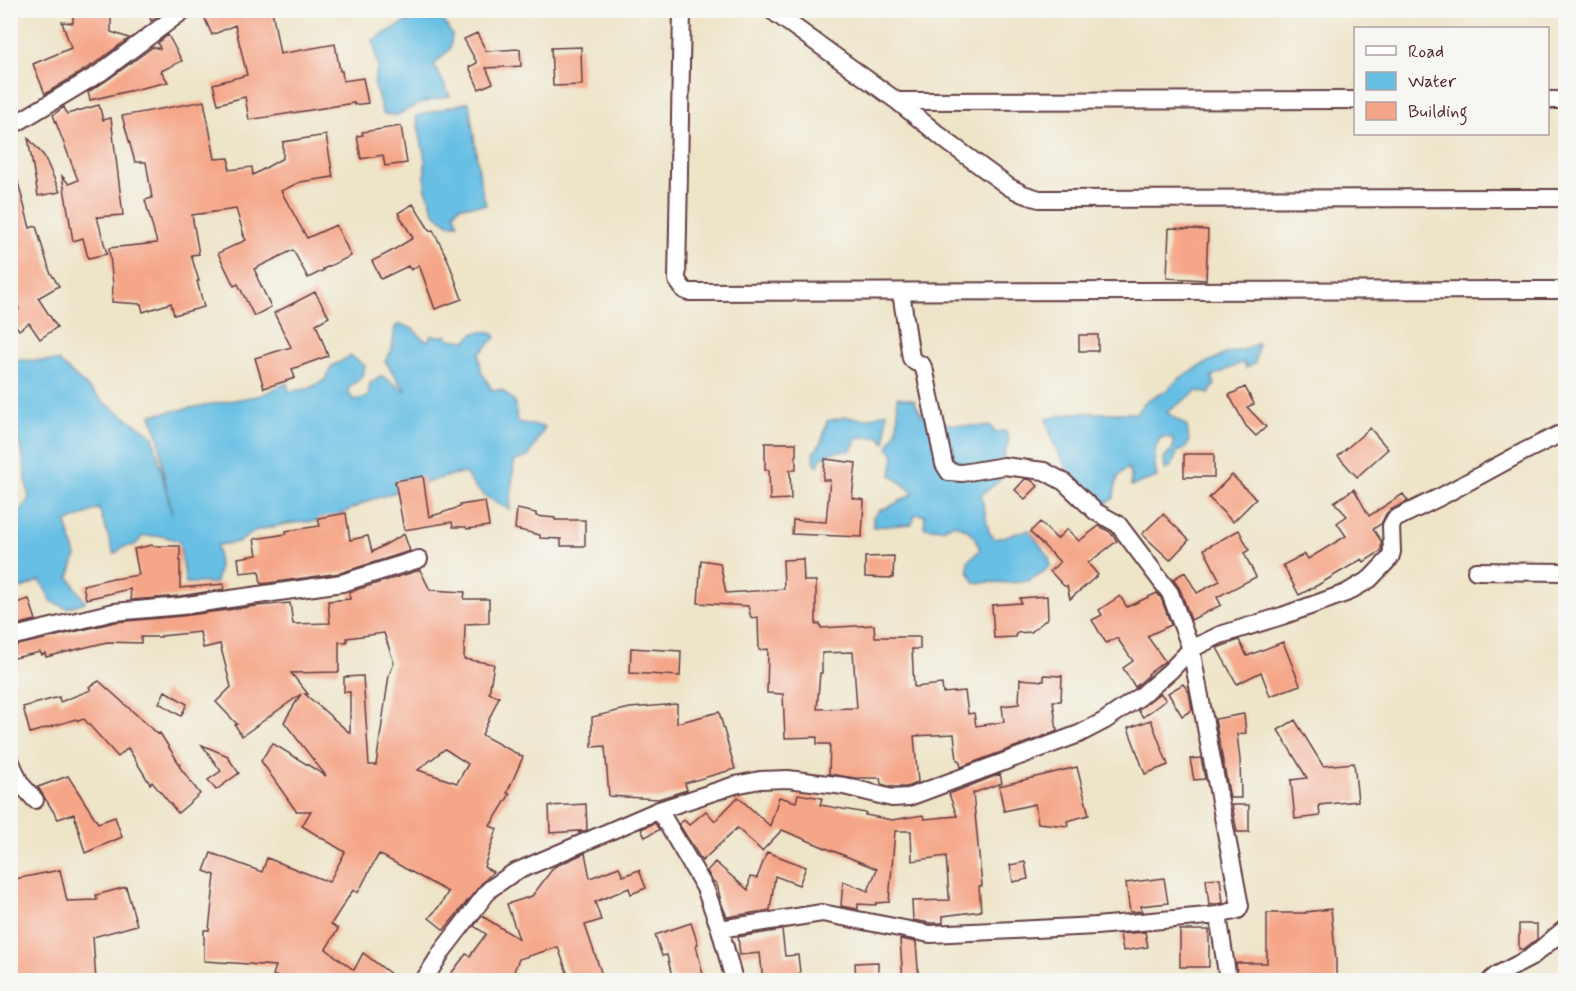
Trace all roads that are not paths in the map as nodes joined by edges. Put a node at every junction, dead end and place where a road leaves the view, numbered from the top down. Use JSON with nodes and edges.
{"nodes":[{"id":1,"x":184,"y":10,"type":"edge"},
{"id":2,"x":682,"y":10,"type":"edge"},
{"id":3,"x":771,"y":10,"type":"edge"},
{"id":4,"x":1354,"y":100,"type":"edge"},
{"id":5,"x":1549,"y":100,"type":"edge"},
{"id":6,"x":1566,"y":100,"type":"edge"},
{"id":7,"x":897,"y":101,"type":"junction"},
{"id":8,"x":10,"y":127,"type":"edge"},
{"id":9,"x":1566,"y":198,"type":"edge"},
{"id":10,"x":1566,"y":290,"type":"edge"},
{"id":11,"x":901,"y":292,"type":"junction"},
{"id":12,"x":1566,"y":434,"type":"edge"},
{"id":13,"x":419,"y":559,"type":"dead end"},
{"id":14,"x":1476,"y":571,"type":"dead end"},
{"id":15,"x":1566,"y":572,"type":"edge"},
{"id":16,"x":10,"y":637,"type":"edge"},
{"id":17,"x":1191,"y":649,"type":"junction"},
{"id":18,"x":10,"y":760,"type":"edge"},
{"id":19,"x":35,"y":800,"type":"dead end"},
{"id":20,"x":659,"y":810,"type":"junction"},
{"id":21,"x":1218,"y":915,"type":"junction"},
{"id":22,"x":1566,"y":928,"type":"edge"},
{"id":23,"x":720,"y":929,"type":"junction"},
{"id":24,"x":424,"y":981,"type":"edge"},
{"id":25,"x":734,"y":981,"type":"edge"},
{"id":26,"x":1228,"y":981,"type":"edge"},
{"id":27,"x":1491,"y":981,"type":"edge"}],
"edges":[{"from":1,"to":8,"type":"street"},
{"from":2,"to":11,"type":"street"},
{"from":3,"to":7,"type":"street"},
{"from":4,"to":7,"type":"street"},
{"from":5,"to":6,"type":"street"},
{"from":7,"to":9,"type":"street"},
{"from":10,"to":11,"type":"street"},
{"from":11,"to":17,"type":"street"},
{"from":12,"to":17,"type":"street"},
{"from":13,"to":16,"type":"street"},
{"from":14,"to":15,"type":"street"},
{"from":17,"to":20,"type":"street"},
{"from":17,"to":21,"type":"street"},
{"from":18,"to":19,"type":"street"},
{"from":20,"to":23,"type":"street"},
{"from":20,"to":24,"type":"street"},
{"from":21,"to":23,"type":"street"},
{"from":21,"to":26,"type":"street"},
{"from":22,"to":27,"type":"street"},
{"from":23,"to":25,"type":"street"}]}
